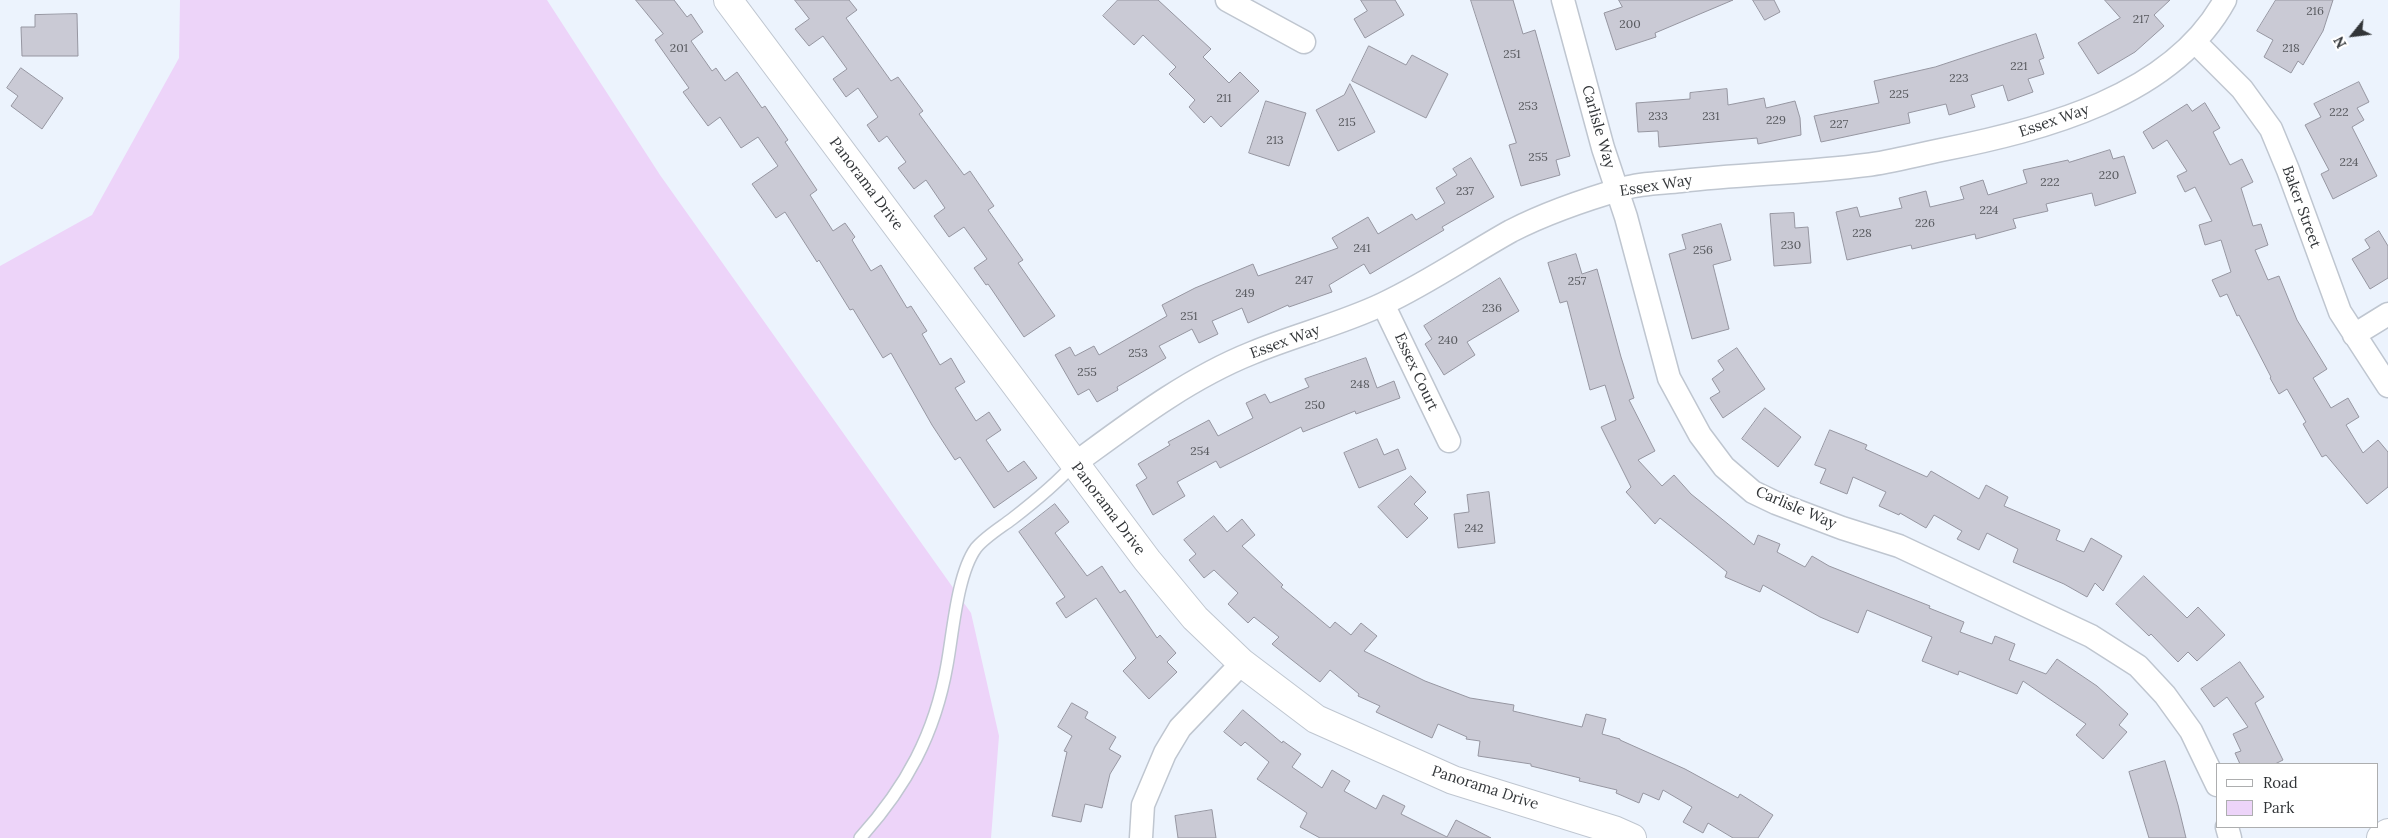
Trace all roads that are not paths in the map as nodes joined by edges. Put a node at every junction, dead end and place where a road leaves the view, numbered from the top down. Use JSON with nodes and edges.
{"nodes":[{"id":1,"x":728,"y":0,"type":"edge"},
{"id":2,"x":1227,"y":0,"type":"edge"},
{"id":3,"x":1563,"y":0,"type":"edge"},
{"id":4,"x":2225,"y":0,"type":"edge"},
{"id":5,"x":1304,"y":42,"type":"dead end"},
{"id":6,"x":2195,"y":42,"type":"junction"},
{"id":7,"x":1618,"y":191,"type":"junction"},
{"id":8,"x":1383,"y":304,"type":"junction"},
{"id":9,"x":2388,"y":314,"type":"edge"},
{"id":10,"x":2354,"y":335,"type":"junction"},
{"id":11,"x":2388,"y":386,"type":"edge"},
{"id":12,"x":1449,"y":441,"type":"dead end"},
{"id":13,"x":1074,"y":464,"type":"junction"},
{"id":14,"x":1242,"y":663,"type":"junction"},
{"id":15,"x":2216,"y":782,"type":"edge"},
{"id":16,"x":2388,"y":833,"type":"edge"},
{"id":17,"x":1619,"y":835,"type":"edge"},
{"id":18,"x":860,"y":838,"type":"edge"},
{"id":19,"x":1141,"y":838,"type":"edge"},
{"id":20,"x":2381,"y":838,"type":"edge"}],
"edges":[{"from":1,"to":13,"type":"street","name":"Panorama Drive"},
{"from":2,"to":5,"type":"street"},
{"from":3,"to":7,"type":"street","name":"Carlisle Way"},
{"from":4,"to":6,"type":"street","name":"Essex Way"},
{"from":6,"to":7,"type":"street","name":"Essex Way"},
{"from":6,"to":10,"type":"street","name":"Baker Street"},
{"from":7,"to":8,"type":"street","name":"Essex Way"},
{"from":7,"to":15,"type":"street","name":"Carlisle Way"},
{"from":8,"to":12,"type":"street","name":"Essex Court"},
{"from":8,"to":13,"type":"street","name":"Essex Way"},
{"from":9,"to":10,"type":"street"},
{"from":10,"to":11,"type":"street","name":"Baker Street"},
{"from":13,"to":14,"type":"street","name":"Panorama Drive"},
{"from":13,"to":18,"type":"lane"},
{"from":14,"to":17,"type":"street","name":"Panorama Drive"},
{"from":14,"to":19,"type":"street"},
{"from":16,"to":20,"type":"street"}]}
